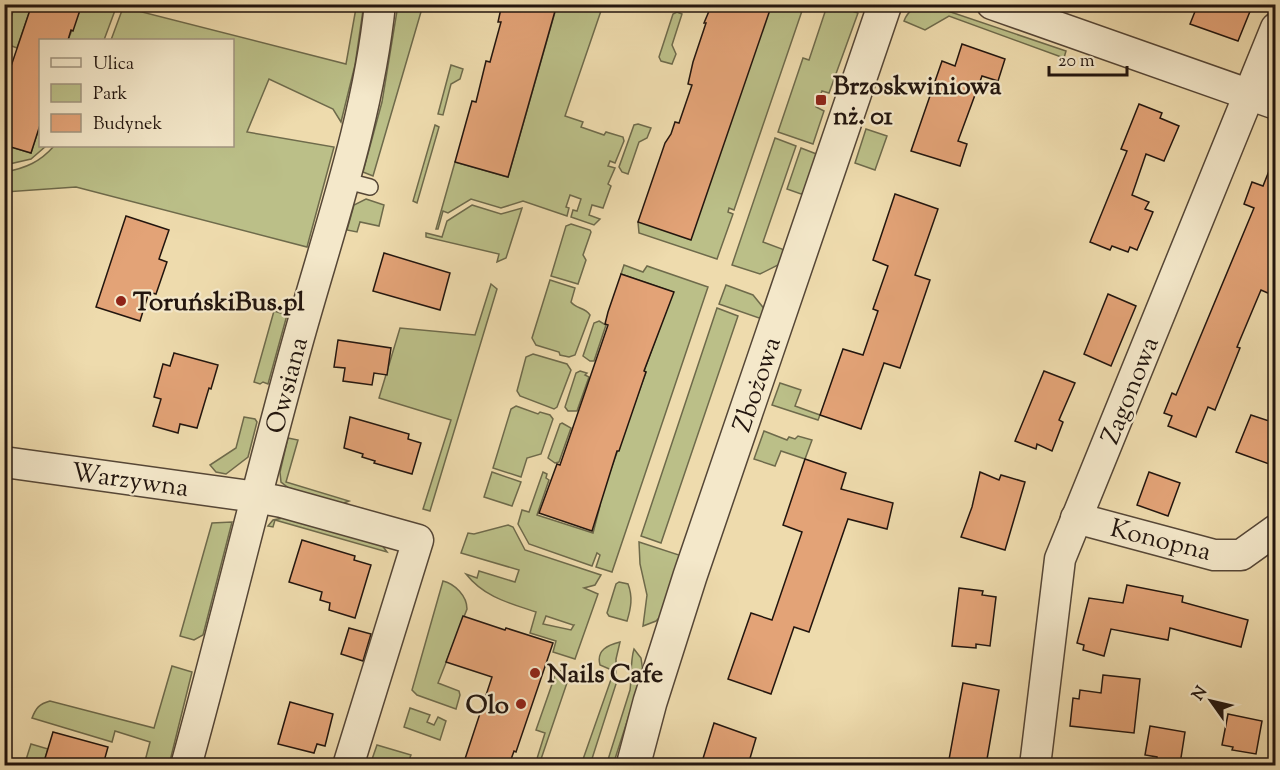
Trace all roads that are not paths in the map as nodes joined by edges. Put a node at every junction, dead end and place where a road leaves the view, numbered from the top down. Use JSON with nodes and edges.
{"nodes":[{"id":1,"x":380,"y":4,"type":"edge"},
{"id":2,"x":885,"y":4,"type":"edge"},
{"id":3,"x":992,"y":4,"type":"edge"},
{"id":4,"x":1275,"y":28,"type":"edge"},
{"id":5,"x":1262,"y":100,"type":"edge"},
{"id":6,"x":4,"y":462,"type":"edge"},
{"id":7,"x":256,"y":497,"type":"junction"},
{"id":8,"x":1076,"y":518,"type":"junction"},
{"id":9,"x":1275,"y":530,"type":"edge"},
{"id":10,"x":186,"y":765,"type":"edge"},
{"id":11,"x":348,"y":765,"type":"edge"},
{"id":12,"x":633,"y":765,"type":"edge"},
{"id":13,"x":1035,"y":765,"type":"edge"}],
"edges":[{"from":1,"to":7,"type":"street","name":"Owsiana"},
{"from":2,"to":12,"type":"street","name":"Zbożowa"},
{"from":3,"to":5,"type":"street"},
{"from":4,"to":5,"type":"street","name":"Zagonowa"},
{"from":5,"to":8,"type":"street","name":"Zagonowa"},
{"from":6,"to":7,"type":"street","name":"Warzywna"},
{"from":7,"to":10,"type":"street","name":"Owsiana"},
{"from":7,"to":11,"type":"street","name":"Warzywna"},
{"from":8,"to":9,"type":"street","name":"Konopna"},
{"from":8,"to":13,"type":"street","name":"Zagonowa"}]}
